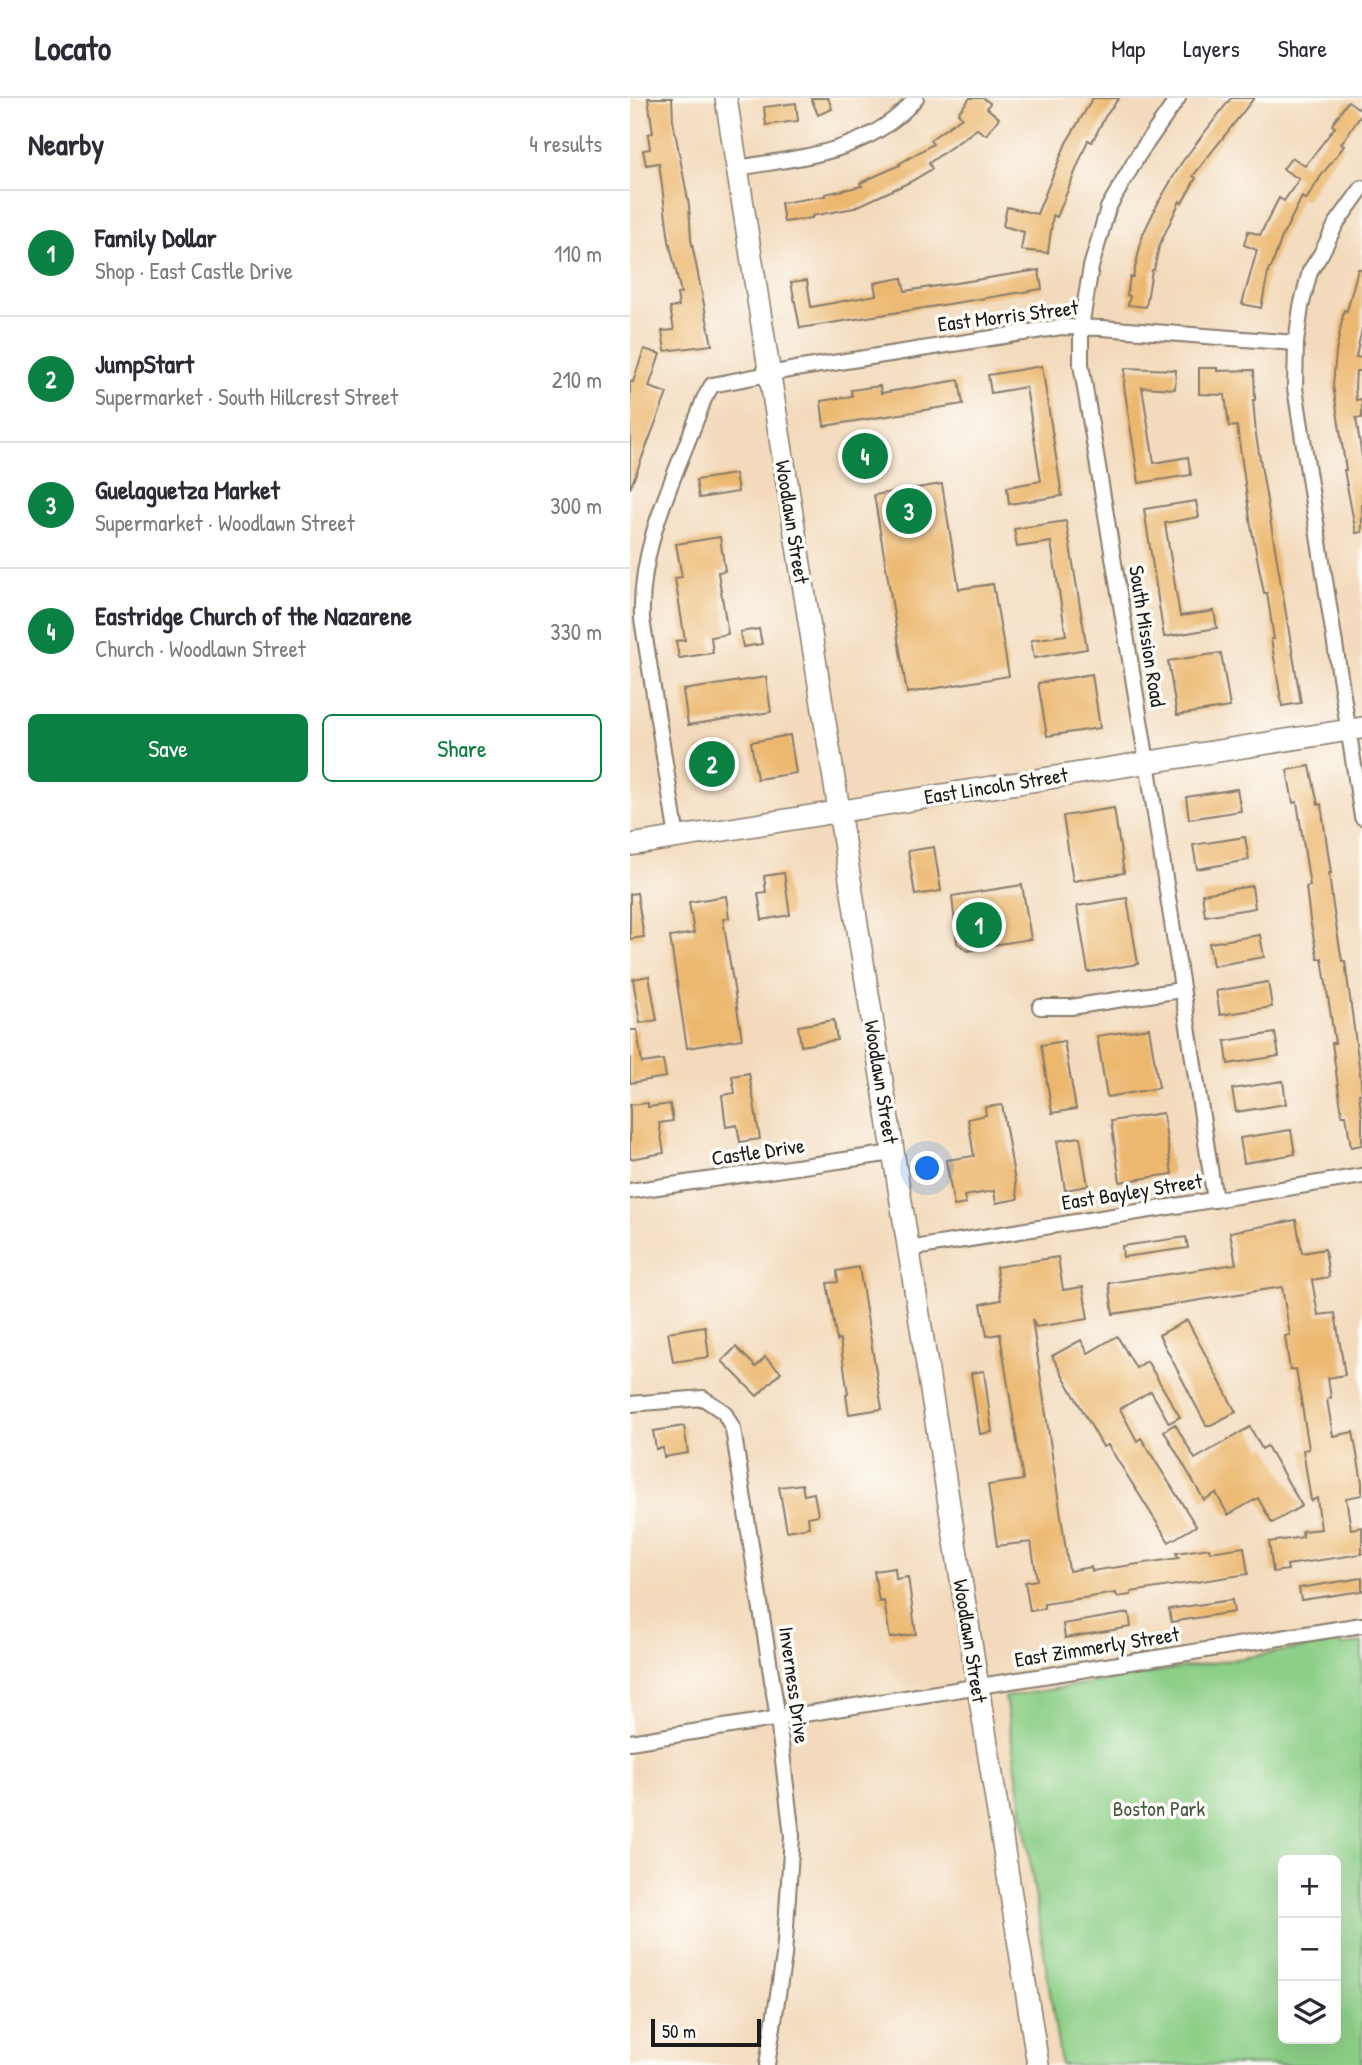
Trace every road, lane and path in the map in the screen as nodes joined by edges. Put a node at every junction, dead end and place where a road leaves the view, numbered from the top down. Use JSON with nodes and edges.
{"nodes":[{"id":1,"x":726,"y":98,"type":"edge"},
{"id":2,"x":916,"y":98,"type":"edge"},
{"id":3,"x":1178,"y":98,"type":"edge"},
{"id":4,"x":737,"y":168,"type":"junction"},
{"id":5,"x":1362,"y":188,"type":"edge"},
{"id":6,"x":1082,"y":327,"type":"junction"},
{"id":7,"x":1296,"y":343,"type":"junction"},
{"id":8,"x":769,"y":373,"type":"junction"},
{"id":9,"x":1355,"y":729,"type":"edge"},
{"id":10,"x":1147,"y":762,"type":"junction"},
{"id":11,"x":840,"y":812,"type":"junction"},
{"id":12,"x":1362,"y":817,"type":"edge"},
{"id":13,"x":677,"y":838,"type":"junction"},
{"id":14,"x":630,"y":845,"type":"edge"},
{"id":15,"x":1181,"y":990,"type":"junction"},
{"id":16,"x":1040,"y":1007,"type":"dead end"},
{"id":17,"x":893,"y":1153,"type":"junction"},
{"id":18,"x":1362,"y":1176,"type":"edge"},
{"id":19,"x":630,"y":1191,"type":"edge"},
{"id":20,"x":1215,"y":1200,"type":"junction"},
{"id":21,"x":908,"y":1249,"type":"junction"},
{"id":22,"x":630,"y":1404,"type":"edge"},
{"id":23,"x":1362,"y":1625,"type":"edge"},
{"id":24,"x":978,"y":1687,"type":"junction"},
{"id":25,"x":778,"y":1719,"type":"junction"},
{"id":26,"x":630,"y":1742,"type":"edge"},
{"id":27,"x":767,"y":2065,"type":"edge"},
{"id":28,"x":1038,"y":2065,"type":"edge"}],
"edges":[{"from":1,"to":4,"type":"street","name":"Woodlawn Street"},
{"from":2,"to":4,"type":"street"},
{"from":3,"to":6,"type":"street","name":"South Mission Road"},
{"from":4,"to":8,"type":"street","name":"Woodlawn Street"},
{"from":5,"to":7,"type":"street"},
{"from":6,"to":7,"type":"street","name":"East Morris Street"},
{"from":6,"to":8,"type":"street","name":"East Morris Street"},
{"from":6,"to":10,"type":"street","name":"South Mission Road"},
{"from":7,"to":9,"type":"street"},
{"from":8,"to":11,"type":"street","name":"Woodlawn Street"},
{"from":8,"to":13,"type":"street","name":"East Morris Street"},
{"from":9,"to":10,"type":"street","name":"East Lincoln Street"},
{"from":9,"to":12,"type":"street"},
{"from":10,"to":11,"type":"street","name":"East Lincoln Street"},
{"from":10,"to":15,"type":"street","name":"South Mission Road"},
{"from":11,"to":13,"type":"street","name":"East Lincoln Street"},
{"from":11,"to":17,"type":"street","name":"Woodlawn Street"},
{"from":13,"to":14,"type":"street","name":"East Lincoln Street"},
{"from":15,"to":16,"type":"street"},
{"from":15,"to":20,"type":"street","name":"South Mission Road"},
{"from":17,"to":19,"type":"street","name":"Castle Drive"},
{"from":17,"to":21,"type":"street","name":"Woodlawn Street"},
{"from":18,"to":20,"type":"street","name":"East Bayley Street"},
{"from":20,"to":21,"type":"street","name":"East Bayley Street"},
{"from":21,"to":24,"type":"street","name":"Woodlawn Street"},
{"from":22,"to":25,"type":"street","name":"Inverness Drive"},
{"from":23,"to":24,"type":"street","name":"East Zimmerly Street"},
{"from":24,"to":25,"type":"street","name":"East Zimmerly Street"},
{"from":24,"to":28,"type":"street","name":"Woodlawn Street"},
{"from":25,"to":26,"type":"street","name":"East Zimmerly Street"},
{"from":25,"to":27,"type":"street","name":"Inverness Drive"}]}
